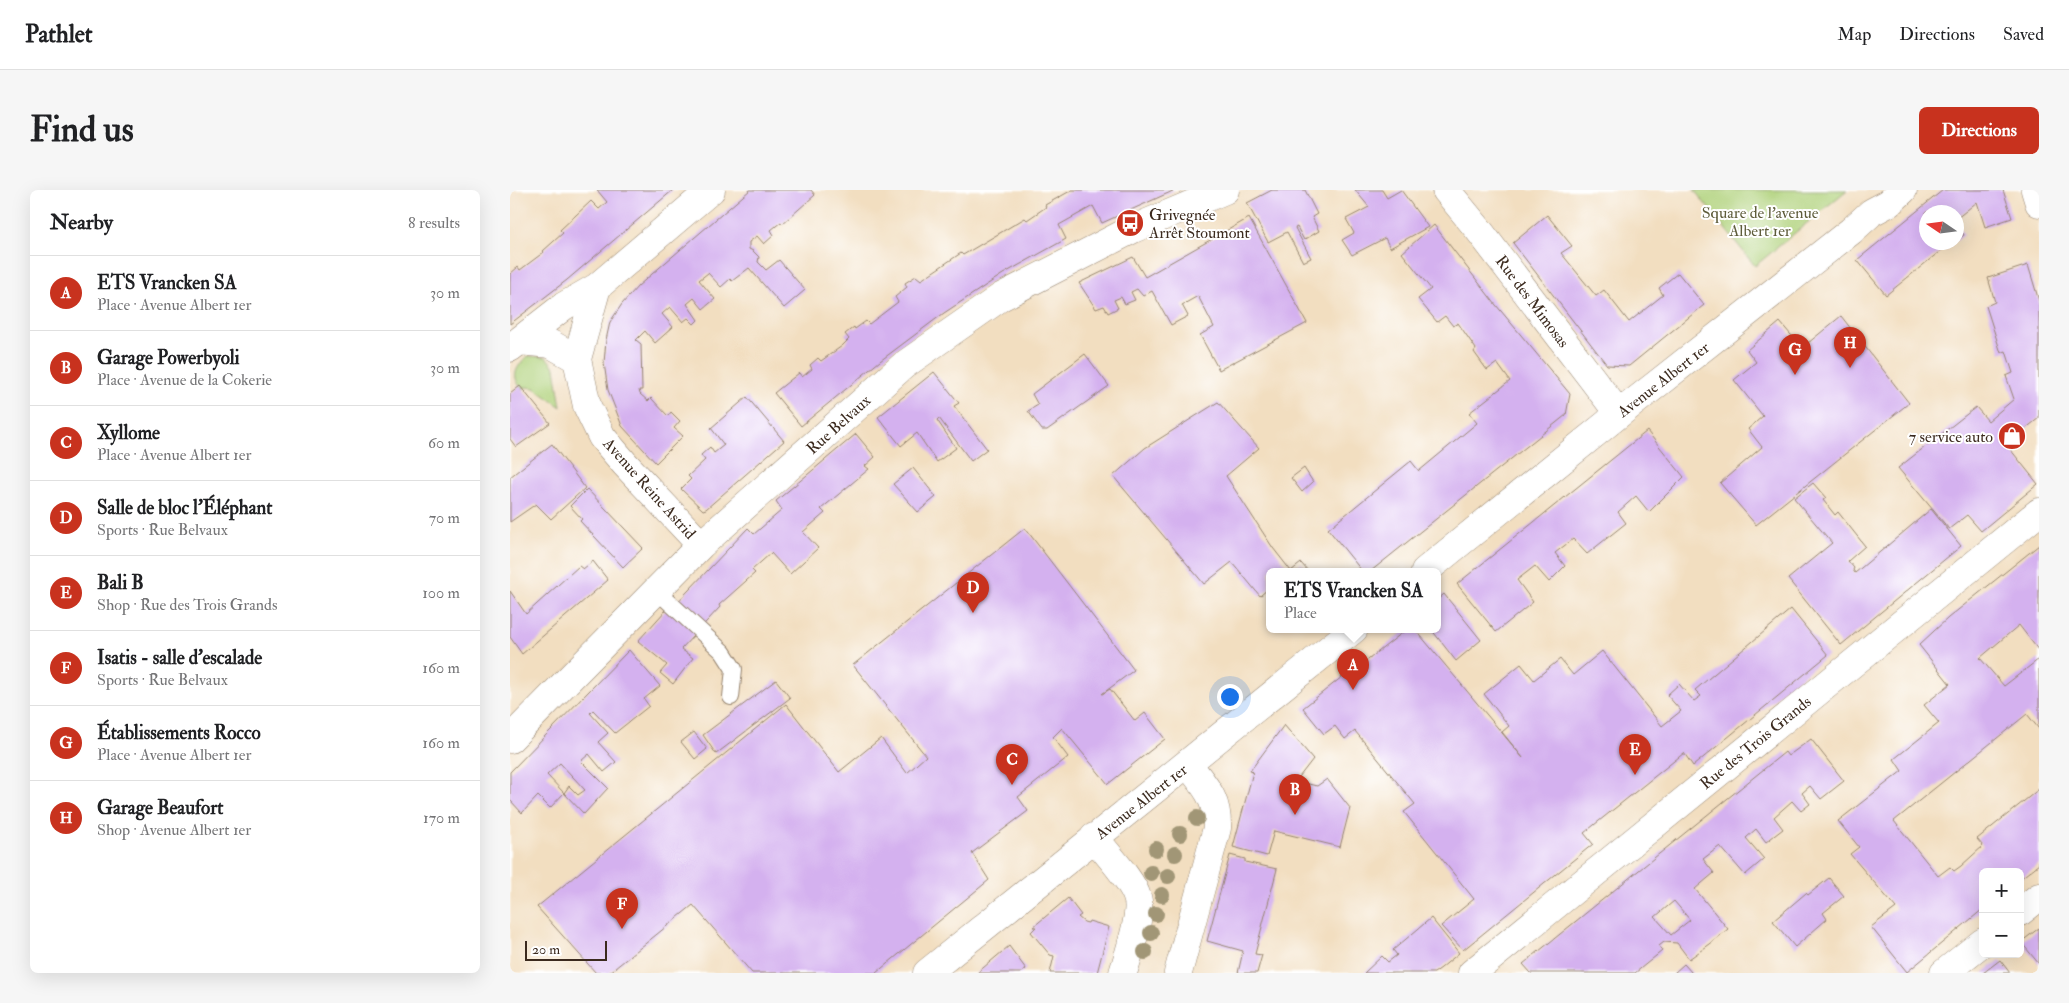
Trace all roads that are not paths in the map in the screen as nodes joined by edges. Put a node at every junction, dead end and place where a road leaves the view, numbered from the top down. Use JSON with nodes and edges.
{"nodes":[{"id":1,"x":711,"y":190,"type":"edge"},
{"id":2,"x":1225,"y":190,"type":"edge"},
{"id":3,"x":1446,"y":190,"type":"edge"},
{"id":4,"x":1903,"y":190,"type":"edge"},
{"id":5,"x":2035,"y":190,"type":"edge"},
{"id":6,"x":2039,"y":203,"type":"edge"},
{"id":7,"x":597,"y":287,"type":"junction"},
{"id":8,"x":514,"y":344,"type":"edge"},
{"id":9,"x":577,"y":359,"type":"junction"},
{"id":10,"x":1619,"y":414,"type":"junction"},
{"id":11,"x":2039,"y":512,"type":"edge"},
{"id":12,"x":702,"y":545,"type":"junction"},
{"id":13,"x":1429,"y":568,"type":"edge"},
{"id":14,"x":656,"y":590,"type":"junction"},
{"id":15,"x":1349,"y":633,"type":"edge"},
{"id":16,"x":730,"y":697,"type":"dead end"},
{"id":17,"x":510,"y":739,"type":"edge"},
{"id":18,"x":1188,"y":764,"type":"junction"},
{"id":19,"x":1094,"y":837,"type":"junction"},
{"id":20,"x":2039,"y":898,"type":"edge"},
{"id":21,"x":2024,"y":909,"type":"edge"},
{"id":22,"x":1979,"y":945,"type":"edge"},
{"id":23,"x":927,"y":973,"type":"edge"},
{"id":24,"x":1123,"y":973,"type":"edge"},
{"id":25,"x":1178,"y":973,"type":"edge"},
{"id":26,"x":1472,"y":973,"type":"edge"},
{"id":27,"x":1944,"y":973,"type":"edge"}],
"edges":[{"from":1,"to":7,"type":"street"},
{"from":2,"to":12,"type":"street","name":"Rue Belvaux"},
{"from":3,"to":10,"type":"street","name":"Rue des Mimosas"},
{"from":4,"to":10,"type":"street","name":"Avenue Albert 1er"},
{"from":5,"to":6,"type":"street"},
{"from":7,"to":8,"type":"street"},
{"from":7,"to":9,"type":"street","name":"Avenue Reine Astrid"},
{"from":8,"to":9,"type":"street"},
{"from":9,"to":12,"type":"street","name":"Avenue Reine Astrid"},
{"from":10,"to":13,"type":"street","name":"Avenue Albert 1er"},
{"from":11,"to":26,"type":"street","name":"Rue des Trois Grands"},
{"from":12,"to":14,"type":"street","name":"Rue Belvaux"},
{"from":14,"to":16,"type":"lane"},
{"from":14,"to":17,"type":"street","name":"Rue Belvaux"},
{"from":15,"to":18,"type":"street","name":"Avenue Albert 1er"},
{"from":18,"to":19,"type":"street","name":"Avenue Albert 1er"},
{"from":18,"to":25,"type":"street"},
{"from":19,"to":23,"type":"street","name":"Avenue Albert 1er"},
{"from":19,"to":24,"type":"street"},
{"from":20,"to":21,"type":"street"},
{"from":22,"to":27,"type":"street"}]}
